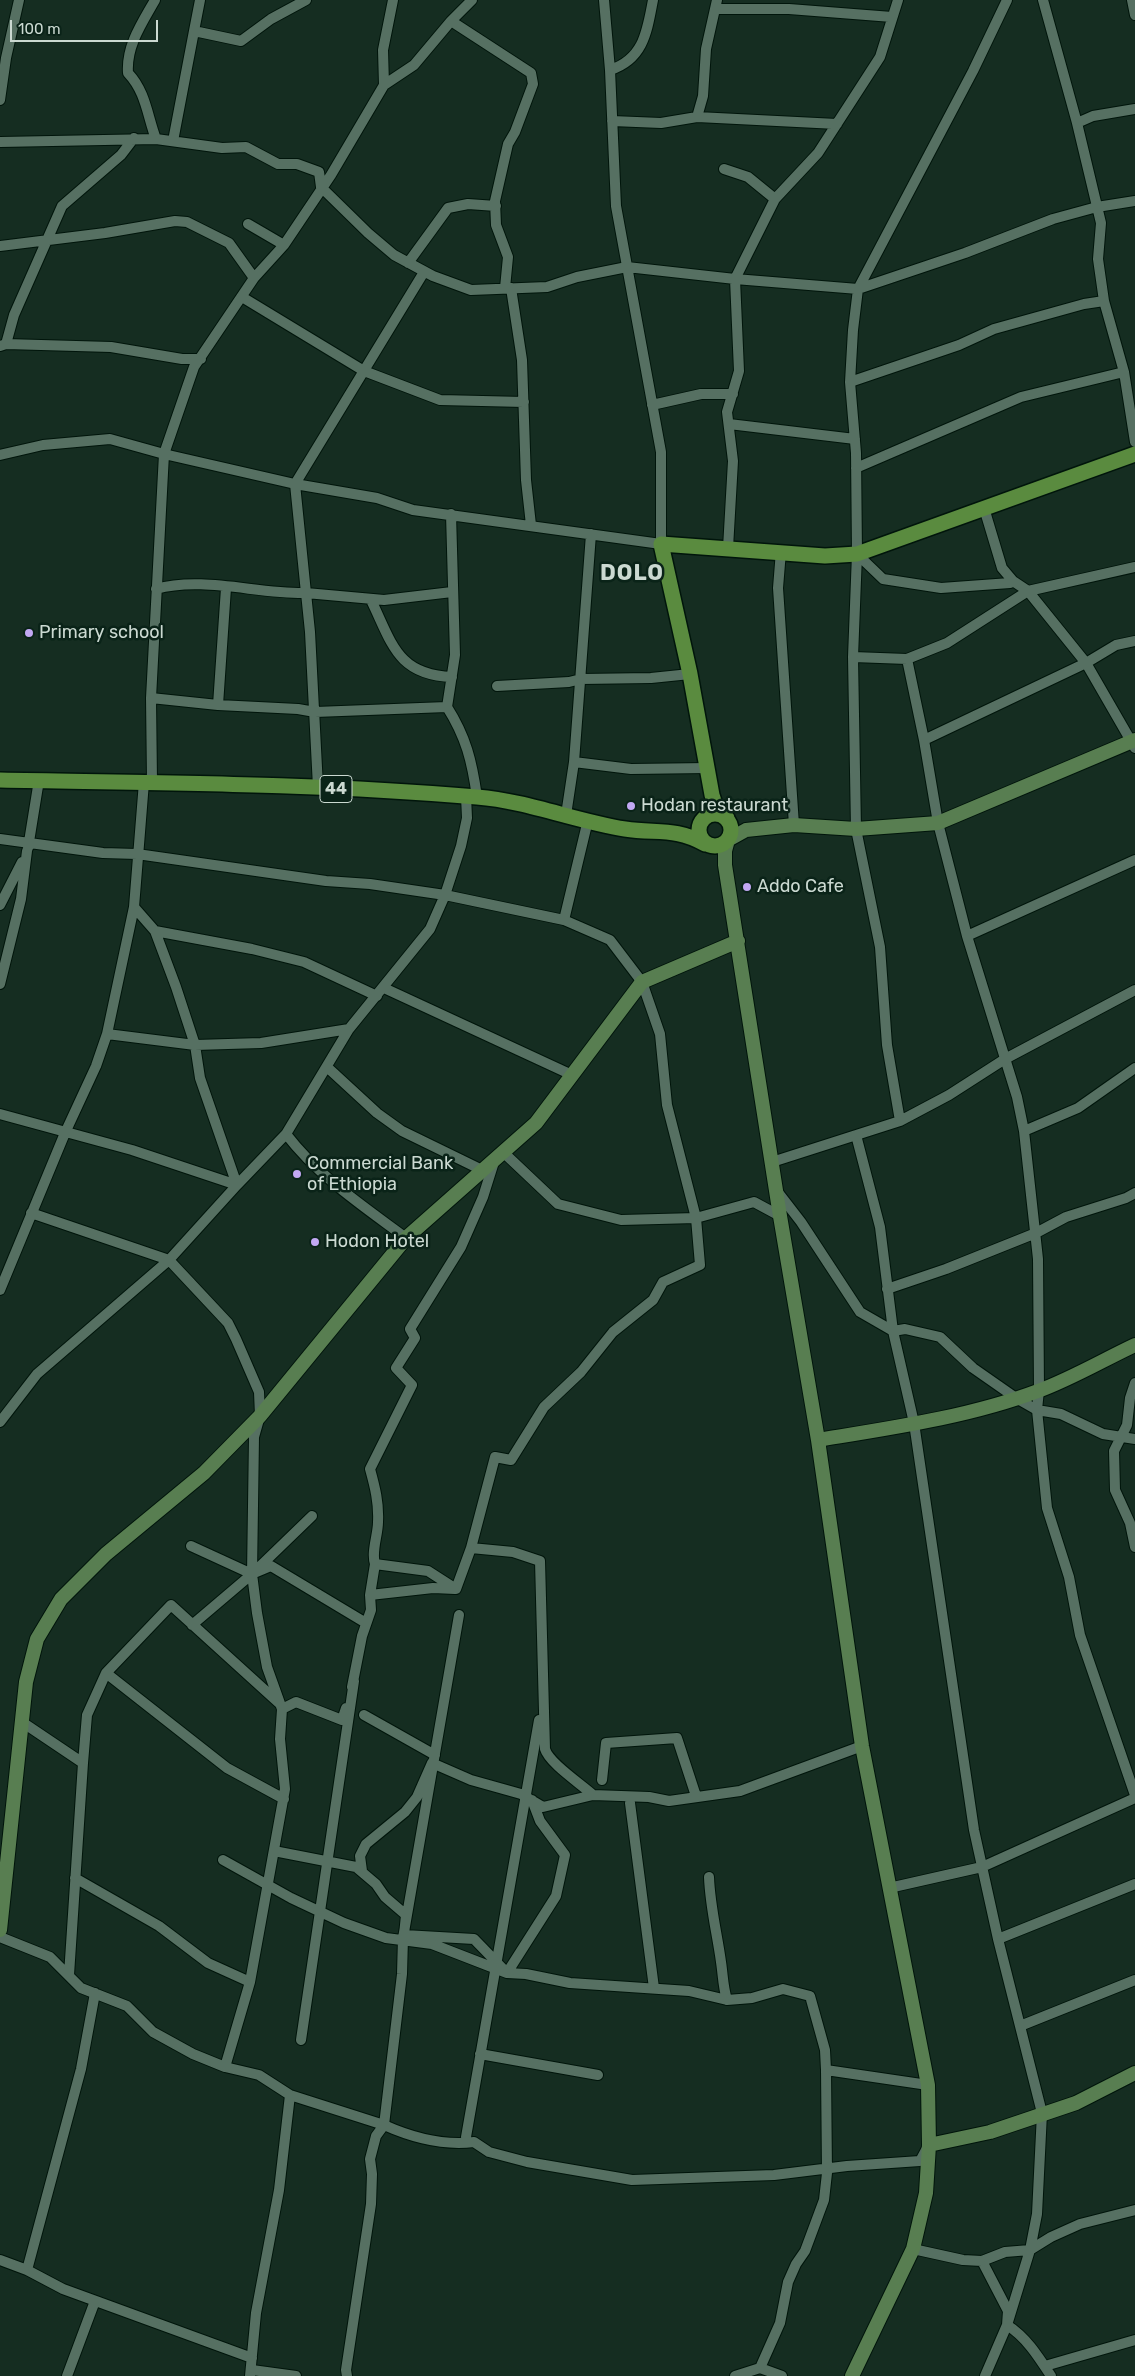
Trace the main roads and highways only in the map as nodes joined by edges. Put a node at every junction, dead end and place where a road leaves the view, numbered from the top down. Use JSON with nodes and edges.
{"nodes":[{"id":1,"x":1135,"y":454,"type":"edge"},
{"id":2,"x":0,"y":780,"type":"edge"},
{"id":3,"x":712,"y":795,"type":"junction"},
{"id":4,"x":703,"y":818,"type":"junction"},
{"id":5,"x":727,"y":818,"type":"junction"},
{"id":6,"x":669,"y":832,"type":"junction"},
{"id":7,"x":705,"y":844,"type":"junction"}],
"edges":[{"from":1,"to":3,"type":"main road"},
{"from":2,"to":6,"type":"main road","number":"44"},
{"from":3,"to":4,"type":"main road"},
{"from":3,"to":5,"type":"main road"},
{"from":4,"to":5,"type":"main road"},
{"from":4,"to":6,"type":"main road"},
{"from":4,"to":7,"type":"main road"},
{"from":5,"to":7,"type":"main road"},
{"from":6,"to":7,"type":"main road"}]}
